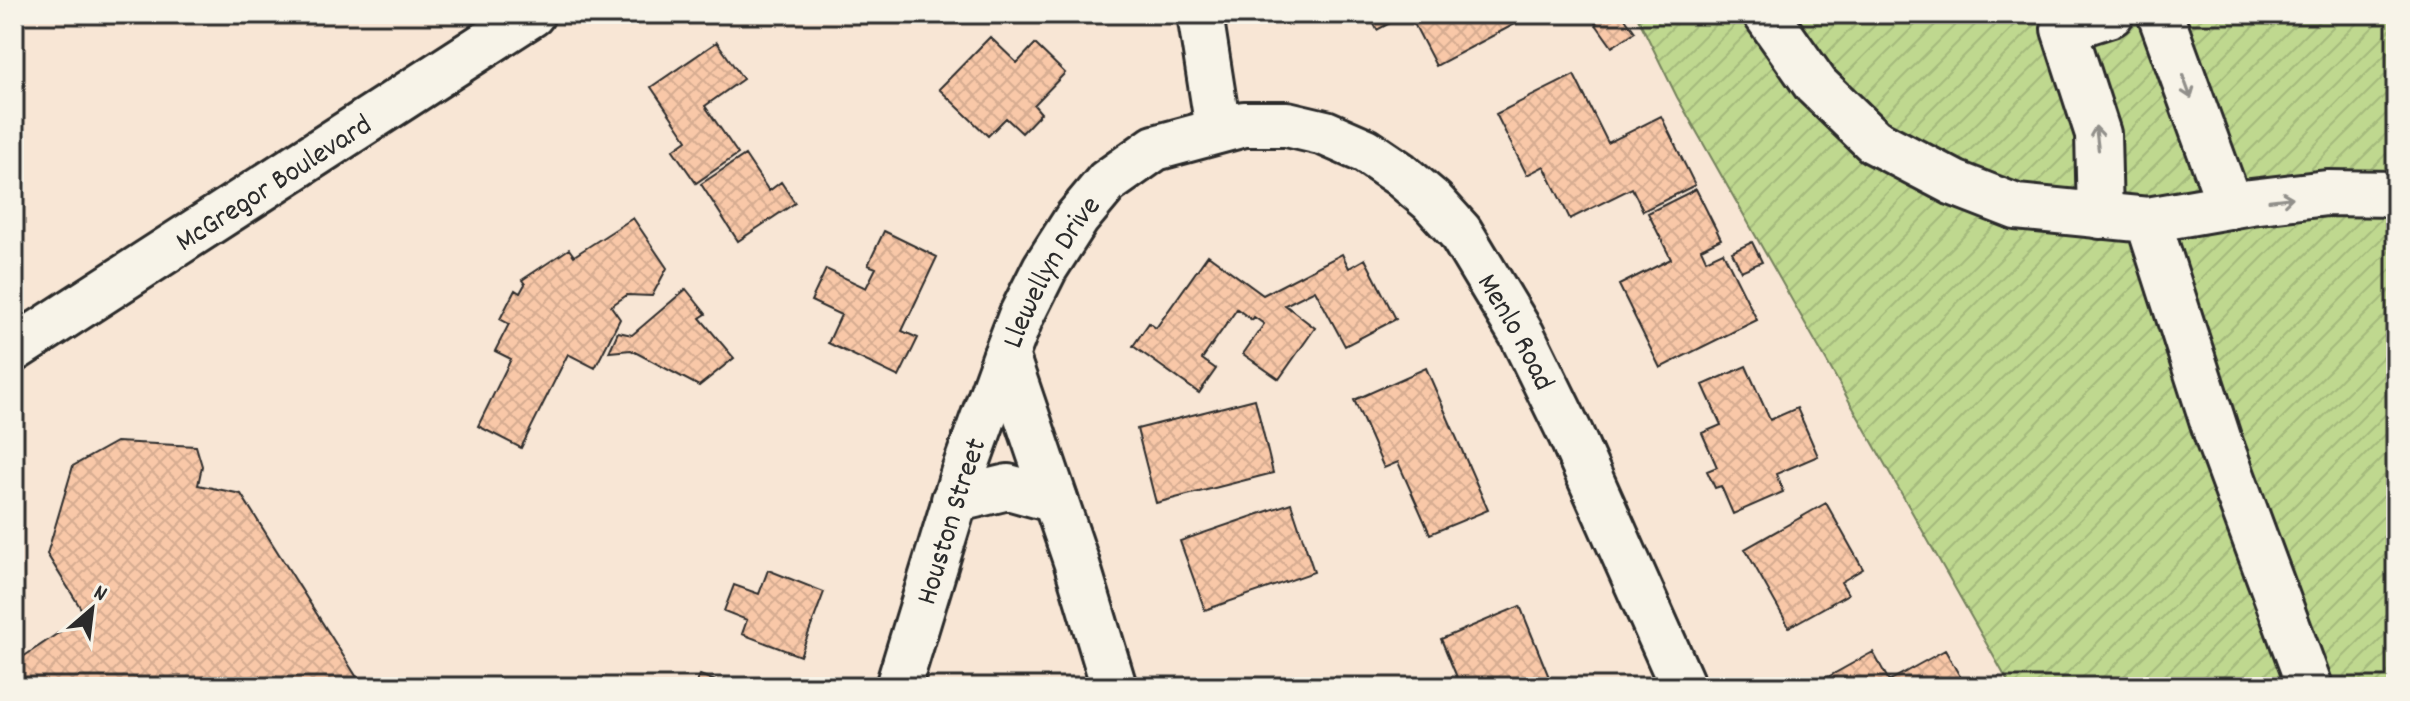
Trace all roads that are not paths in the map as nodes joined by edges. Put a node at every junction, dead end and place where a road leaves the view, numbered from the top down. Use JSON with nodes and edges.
{"nodes":[{"id":1,"x":532,"y":14,"type":"edge"},
{"id":2,"x":1200,"y":14,"type":"edge"},
{"id":3,"x":1766,"y":14,"type":"edge"},
{"id":4,"x":2111,"y":14,"type":"edge"},
{"id":5,"x":2160,"y":14,"type":"edge"},
{"id":6,"x":1218,"y":129,"type":"junction"},
{"id":7,"x":2396,"y":194,"type":"edge"},
{"id":8,"x":2230,"y":206,"type":"junction"},
{"id":9,"x":2100,"y":216,"type":"junction"},
{"id":10,"x":2148,"y":220,"type":"junction"},
{"id":11,"x":14,"y":349,"type":"edge"},
{"id":12,"x":1006,"y":355,"type":"junction"},
{"id":13,"x":954,"y":500,"type":"junction"},
{"id":14,"x":1055,"y":500,"type":"junction"},
{"id":15,"x":898,"y":687,"type":"edge"},
{"id":16,"x":1114,"y":687,"type":"edge"},
{"id":17,"x":1683,"y":687,"type":"edge"},
{"id":18,"x":2310,"y":687,"type":"edge"}],
"edges":[{"from":1,"to":11,"type":"street","name":"McGregor Boulevard"},
{"from":2,"to":6,"type":"street"},
{"from":3,"to":9,"type":"street"},
{"from":9,"to":4,"type":"street","one_way":true},
{"from":5,"to":8,"type":"street","one_way":true},
{"from":6,"to":12,"type":"street","name":"Llewellyn Drive"},
{"from":6,"to":17,"type":"street","name":"Menlo Road"},
{"from":8,"to":7,"type":"street","one_way":true},
{"from":8,"to":10,"type":"street"},
{"from":9,"to":10,"type":"street"},
{"from":10,"to":18,"type":"street"},
{"from":12,"to":13,"type":"street","name":"Houston Street"},
{"from":12,"to":14,"type":"street","name":"Llewellyn Drive"},
{"from":13,"to":14,"type":"street"},
{"from":13,"to":15,"type":"street","name":"Houston Street"},
{"from":14,"to":16,"type":"street","name":"Llewellyn Drive"}]}
